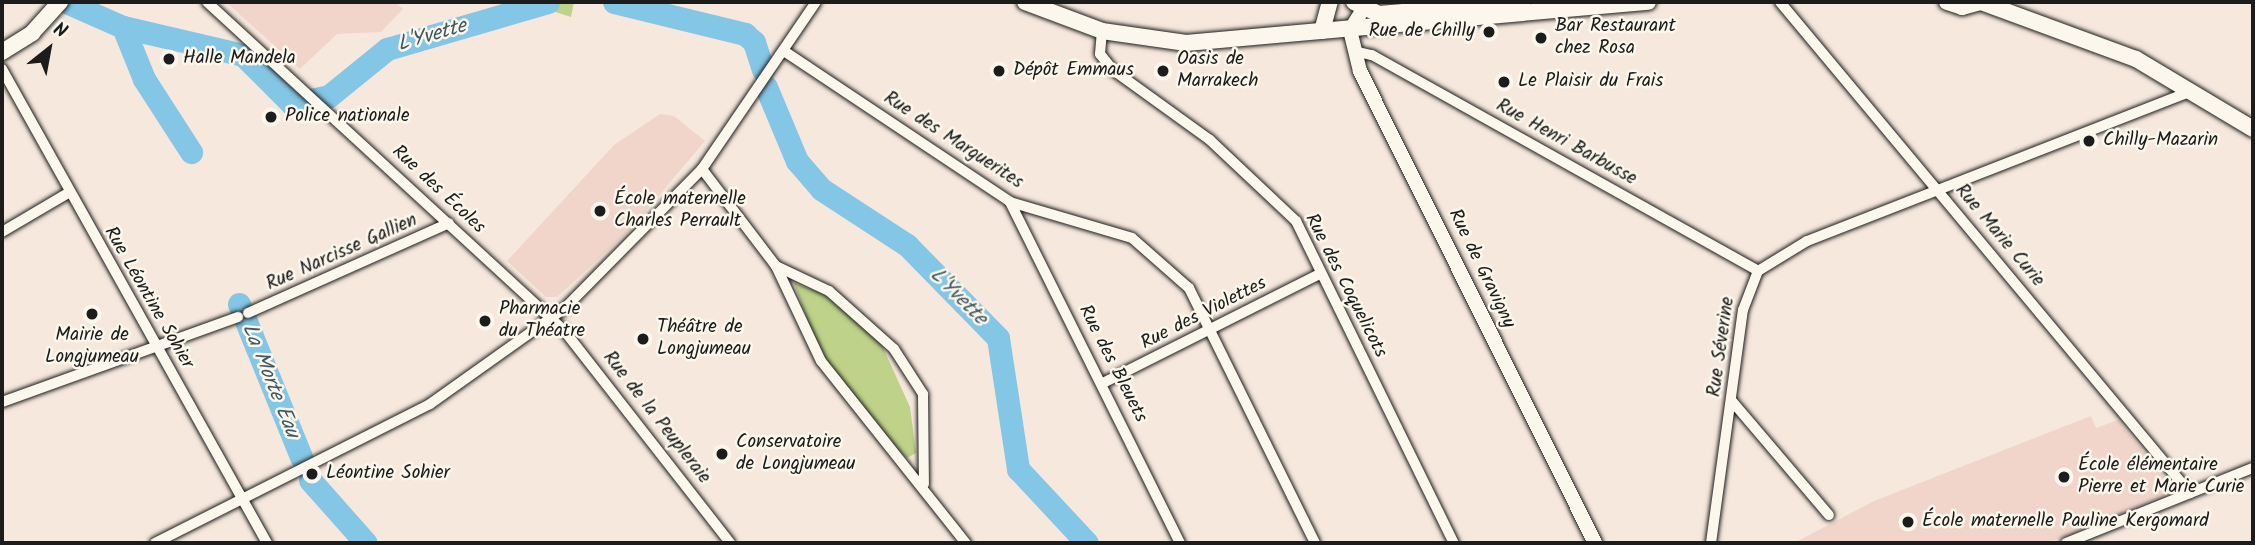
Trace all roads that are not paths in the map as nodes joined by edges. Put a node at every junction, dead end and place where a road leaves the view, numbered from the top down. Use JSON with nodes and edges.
{"nodes":[{"id":1,"x":208,"y":2,"type":"edge"},
{"id":2,"x":816,"y":2,"type":"edge"},
{"id":3,"x":1025,"y":2,"type":"edge"},
{"id":4,"x":1330,"y":2,"type":"edge"},
{"id":5,"x":1522,"y":2,"type":"edge"},
{"id":6,"x":1648,"y":2,"type":"edge"},
{"id":7,"x":1780,"y":2,"type":"edge"},
{"id":8,"x":1947,"y":2,"type":"edge"},
{"id":9,"x":1981,"y":2,"type":"edge"},
{"id":10,"x":2021,"y":2,"type":"edge"},
{"id":11,"x":59,"y":3,"type":"edge"},
{"id":12,"x":1358,"y":6,"type":"edge"},
{"id":13,"x":2051,"y":23,"type":"junction"},
{"id":14,"x":1350,"y":30,"type":"junction"},
{"id":15,"x":1102,"y":31,"type":"junction"},
{"id":16,"x":1322,"y":31,"type":"junction"},
{"id":17,"x":784,"y":51,"type":"junction"},
{"id":18,"x":1354,"y":51,"type":"junction"},
{"id":19,"x":2,"y":52,"type":"edge"},
{"id":20,"x":2,"y":69,"type":"edge"},
{"id":21,"x":2194,"y":90,"type":"junction"},
{"id":22,"x":2253,"y":129,"type":"edge"},
{"id":23,"x":702,"y":169,"type":"junction"},
{"id":24,"x":1937,"y":191,"type":"junction"},
{"id":25,"x":70,"y":192,"type":"junction"},
{"id":26,"x":1010,"y":202,"type":"junction"},
{"id":27,"x":449,"y":223,"type":"junction"},
{"id":28,"x":2,"y":232,"type":"edge"},
{"id":29,"x":776,"y":265,"type":"junction"},
{"id":30,"x":1758,"y":271,"type":"junction"},
{"id":31,"x":1320,"y":274,"type":"junction"},
{"id":32,"x":552,"y":318,"type":"junction"},
{"id":33,"x":1212,"y":332,"type":"junction"},
{"id":34,"x":157,"y":351,"type":"junction"},
{"id":35,"x":1103,"y":383,"type":"junction"},
{"id":36,"x":1731,"y":400,"type":"junction"},
{"id":37,"x":2,"y":402,"type":"edge"},
{"id":38,"x":2253,"y":468,"type":"edge"},
{"id":39,"x":924,"y":484,"type":"junction"},
{"id":40,"x":2190,"y":493,"type":"junction"},
{"id":41,"x":243,"y":499,"type":"junction"},
{"id":42,"x":1829,"y":515,"type":"dead end"},
{"id":43,"x":155,"y":543,"type":"edge"},
{"id":44,"x":267,"y":543,"type":"edge"},
{"id":45,"x":730,"y":543,"type":"edge"},
{"id":46,"x":965,"y":543,"type":"edge"},
{"id":47,"x":1180,"y":543,"type":"edge"},
{"id":48,"x":1315,"y":543,"type":"edge"},
{"id":49,"x":1454,"y":543,"type":"edge"},
{"id":50,"x":1595,"y":543,"type":"edge"},
{"id":51,"x":1712,"y":543,"type":"edge"},
{"id":52,"x":2066,"y":543,"type":"edge"}],
"edges":[{"from":1,"to":27,"type":"street","name":"Rue des Écoles"},
{"from":2,"to":17,"type":"street"},
{"from":3,"to":15,"type":"main road"},
{"from":4,"to":16,"type":"main road"},
{"from":5,"to":12,"type":"main road"},
{"from":6,"to":14,"type":"main road"},
{"from":7,"to":24,"type":"street","name":"Rue Marie Curie"},
{"from":8,"to":9,"type":"main road"},
{"from":9,"to":13,"type":"main road"},
{"from":10,"to":13,"type":"main road"},
{"from":11,"to":19,"type":"main road"},
{"from":12,"to":14,"type":"street"},
{"from":13,"to":21,"type":"main road"},
{"from":14,"to":16,"type":"main road"},
{"from":14,"to":18,"type":"street","name":"Rue de Gravigny"},
{"from":15,"to":16,"type":"main road"},
{"from":15,"to":31,"type":"street","name":"Rue des Coquelicots"},
{"from":17,"to":23,"type":"street"},
{"from":17,"to":26,"type":"street","name":"Rue des Marguerites"},
{"from":18,"to":30,"type":"street","name":"Rue Henri Barbusse"},
{"from":18,"to":50,"type":"street","name":"Rue de Gravigny"},
{"from":20,"to":25,"type":"street","name":"Rue Léontine Sohier"},
{"from":21,"to":22,"type":"main road"},
{"from":21,"to":24,"type":"street"},
{"from":23,"to":29,"type":"street"},
{"from":23,"to":32,"type":"street"},
{"from":24,"to":30,"type":"street"},
{"from":24,"to":40,"type":"street","name":"Rue Marie Curie"},
{"from":25,"to":28,"type":"street"},
{"from":25,"to":34,"type":"street","name":"Rue Léontine Sohier"},
{"from":26,"to":33,"type":"street","name":"Rue des Marguerites"},
{"from":26,"to":35,"type":"street","name":"Rue des Bleuets"},
{"from":27,"to":32,"type":"street","name":"Rue des Écoles"},
{"from":27,"to":34,"type":"street","name":"Rue Narcisse Gallien"},
{"from":29,"to":39,"type":"street"},
{"from":29,"to":39,"type":"street"},
{"from":30,"to":36,"type":"street","name":"Rue Séverine"},
{"from":31,"to":33,"type":"street","name":"Rue des Violettes"},
{"from":31,"to":49,"type":"street","name":"Rue des Coquelicots"},
{"from":32,"to":41,"type":"street"},
{"from":32,"to":45,"type":"street","name":"Rue de la Peupleraie"},
{"from":33,"to":35,"type":"street","name":"Rue des Violettes"},
{"from":33,"to":48,"type":"street","name":"Rue des Marguerites"},
{"from":34,"to":37,"type":"street","name":"Rue Narcisse Gallien"},
{"from":34,"to":41,"type":"street","name":"Rue Léontine Sohier"},
{"from":35,"to":47,"type":"street","name":"Rue des Bleuets"},
{"from":36,"to":42,"type":"street"},
{"from":36,"to":51,"type":"street","name":"Rue Séverine"},
{"from":38,"to":40,"type":"street"},
{"from":39,"to":46,"type":"street"},
{"from":40,"to":52,"type":"street"},
{"from":41,"to":43,"type":"street"},
{"from":41,"to":44,"type":"street","name":"Rue Léontine Sohier"}]}
